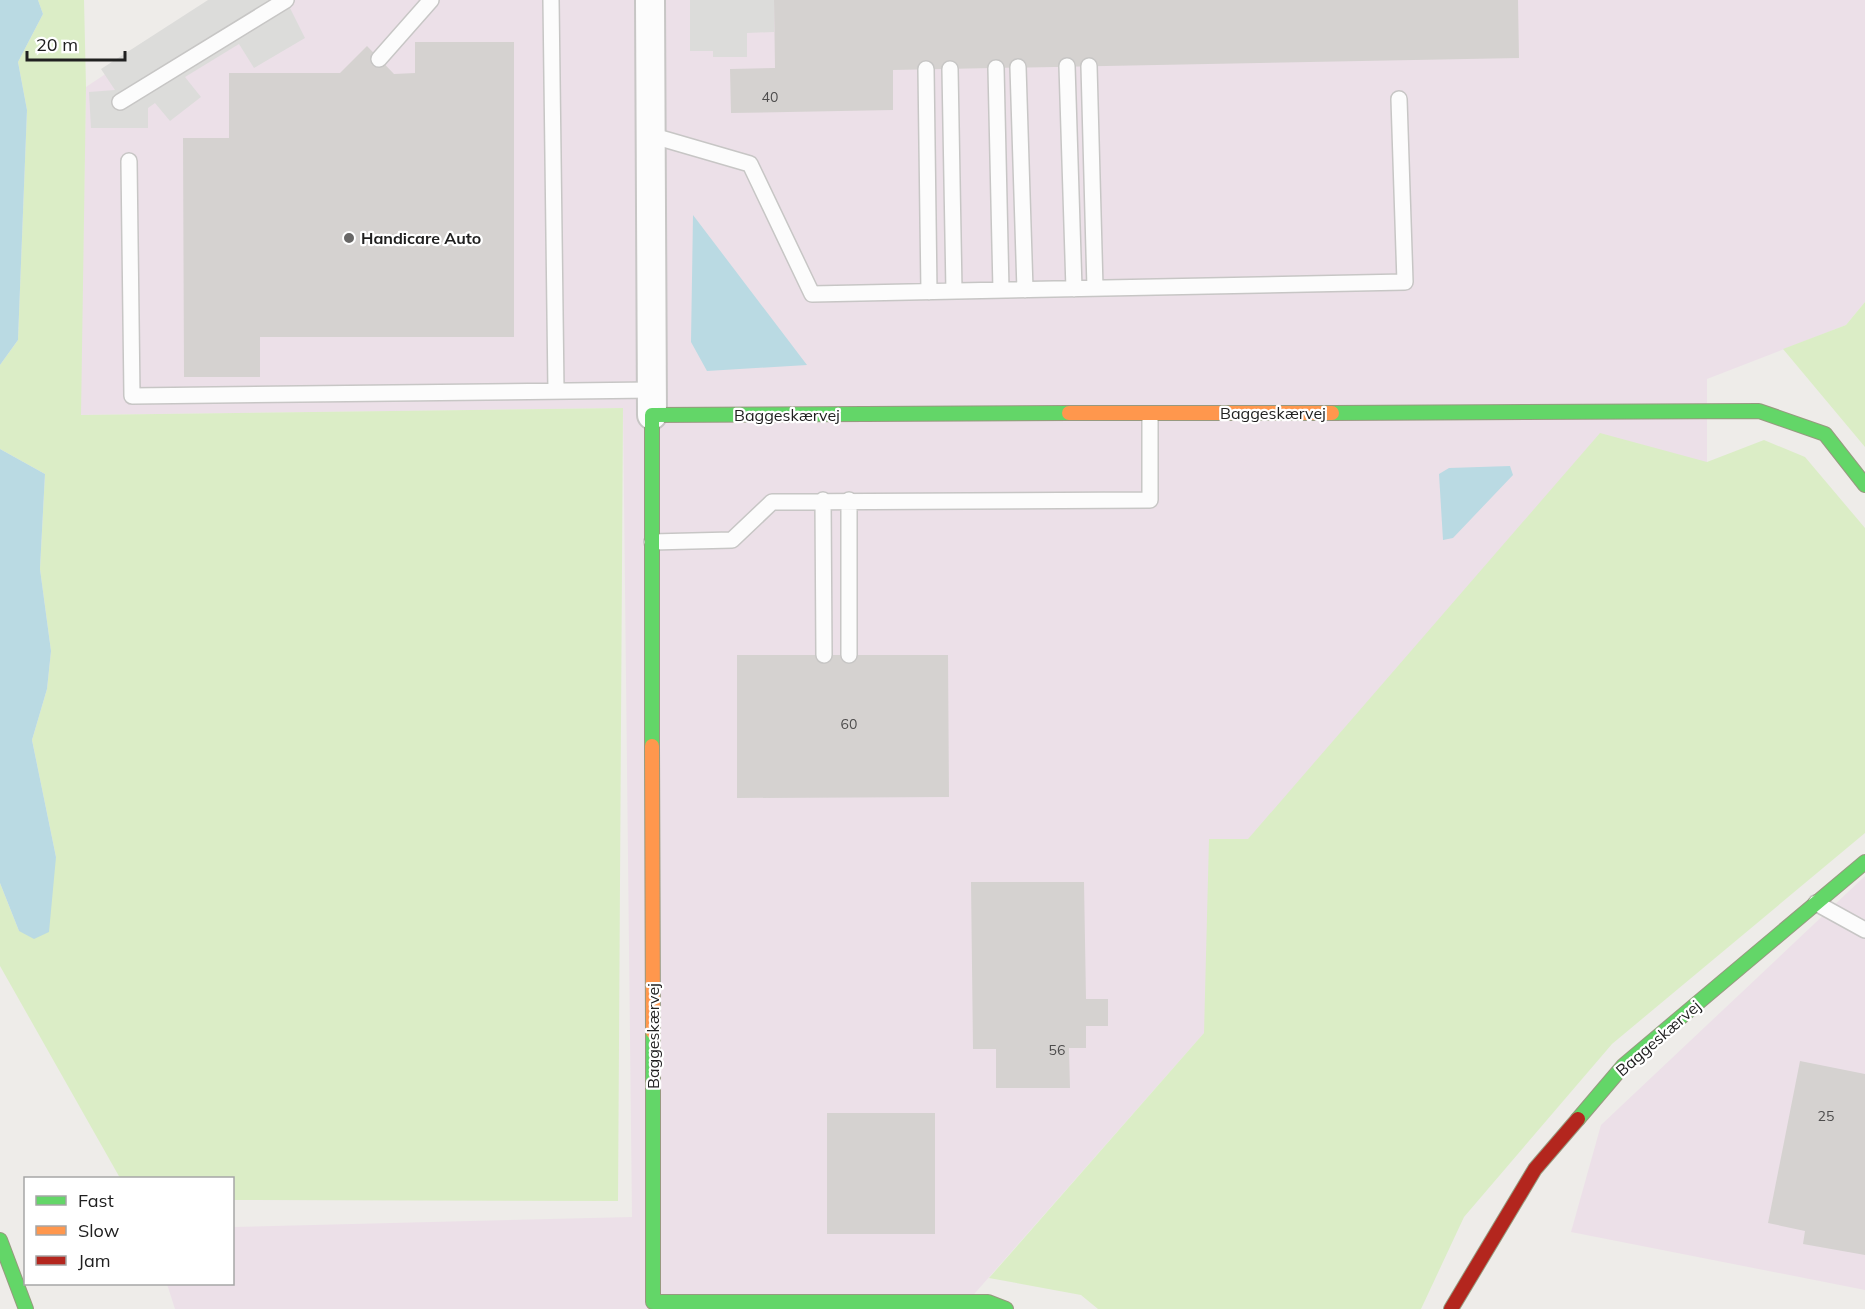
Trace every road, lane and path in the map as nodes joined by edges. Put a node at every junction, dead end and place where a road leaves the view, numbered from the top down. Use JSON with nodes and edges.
{"nodes":[{"id":1,"x":286,"y":0,"type":"edge"},
{"id":2,"x":431,"y":0,"type":"edge"},
{"id":3,"x":550,"y":0,"type":"edge"},
{"id":4,"x":650,"y":0,"type":"edge"},
{"id":5,"x":380,"y":59,"type":"dead end"},
{"id":6,"x":1067,"y":66,"type":"dead end"},
{"id":7,"x":1089,"y":66,"type":"dead end"},
{"id":8,"x":1018,"y":67,"type":"dead end"},
{"id":9,"x":996,"y":68,"type":"dead end"},
{"id":10,"x":926,"y":69,"type":"dead end"},
{"id":11,"x":950,"y":69,"type":"dead end"},
{"id":12,"x":1399,"y":99,"type":"dead end"},
{"id":13,"x":120,"y":102,"type":"dead end"},
{"id":14,"x":650,"y":135,"type":"junction"},
{"id":15,"x":129,"y":161,"type":"dead end"},
{"id":16,"x":1095,"y":288,"type":"junction"},
{"id":17,"x":1074,"y":289,"type":"junction"},
{"id":18,"x":1001,"y":290,"type":"junction"},
{"id":19,"x":1025,"y":290,"type":"junction"},
{"id":20,"x":954,"y":291,"type":"junction"},
{"id":21,"x":929,"y":292,"type":"junction"},
{"id":22,"x":556,"y":391,"type":"junction"},
{"id":23,"x":652,"y":402,"type":"junction"},
{"id":24,"x":1150,"y":414,"type":"junction"},
{"id":25,"x":1865,"y":485,"type":"edge"},
{"id":26,"x":823,"y":500,"type":"junction"},
{"id":27,"x":849,"y":500,"type":"junction"},
{"id":28,"x":652,"y":542,"type":"junction"},
{"id":29,"x":824,"y":655,"type":"dead end"},
{"id":30,"x":849,"y":655,"type":"dead end"},
{"id":31,"x":1865,"y":862,"type":"edge"},
{"id":32,"x":1816,"y":903,"type":"junction"},
{"id":33,"x":1865,"y":930,"type":"edge"},
{"id":34,"x":0,"y":1240,"type":"edge"},
{"id":35,"x":688,"y":1306,"type":"edge"},
{"id":36,"x":26,"y":1309,"type":"edge"},
{"id":37,"x":1006,"y":1309,"type":"edge"},
{"id":38,"x":1451,"y":1309,"type":"edge"}],
"edges":[{"from":1,"to":13,"type":"lane"},
{"from":2,"to":5,"type":"lane"},
{"from":3,"to":22,"type":"lane"},
{"from":4,"to":14,"type":"street","name":"Baggeskærvej"},
{"from":6,"to":17,"type":"lane"},
{"from":7,"to":16,"type":"lane"},
{"from":8,"to":19,"type":"lane"},
{"from":9,"to":18,"type":"lane"},
{"from":10,"to":21,"type":"lane"},
{"from":11,"to":20,"type":"lane"},
{"from":12,"to":16,"type":"lane"},
{"from":14,"to":21,"type":"lane"},
{"from":14,"to":23,"type":"street","name":"Baggeskærvej"},
{"from":15,"to":22,"type":"lane"},
{"from":16,"to":17,"type":"lane"},
{"from":17,"to":19,"type":"lane"},
{"from":18,"to":19,"type":"lane"},
{"from":18,"to":20,"type":"lane"},
{"from":20,"to":21,"type":"lane"},
{"from":22,"to":23,"type":"lane"},
{"from":23,"to":24,"type":"main road","name":"Baggeskærvej"},
{"from":23,"to":28,"type":"main road","name":"Baggeskærvej"},
{"from":24,"to":25,"type":"main road","name":"Baggeskærvej"},
{"from":24,"to":27,"type":"lane"},
{"from":26,"to":27,"type":"lane"},
{"from":26,"to":28,"type":"lane"},
{"from":26,"to":29,"type":"lane"},
{"from":27,"to":30,"type":"lane"},
{"from":28,"to":35,"type":"main road","name":"Baggeskærvej"},
{"from":31,"to":32,"type":"main road","name":"Baggeskærvej"},
{"from":32,"to":33,"type":"lane"},
{"from":32,"to":38,"type":"main road","name":"Baggeskærvej"},
{"from":34,"to":36,"type":"main road"},
{"from":35,"to":37,"type":"main road","name":"Baggeskærvej"}]}
